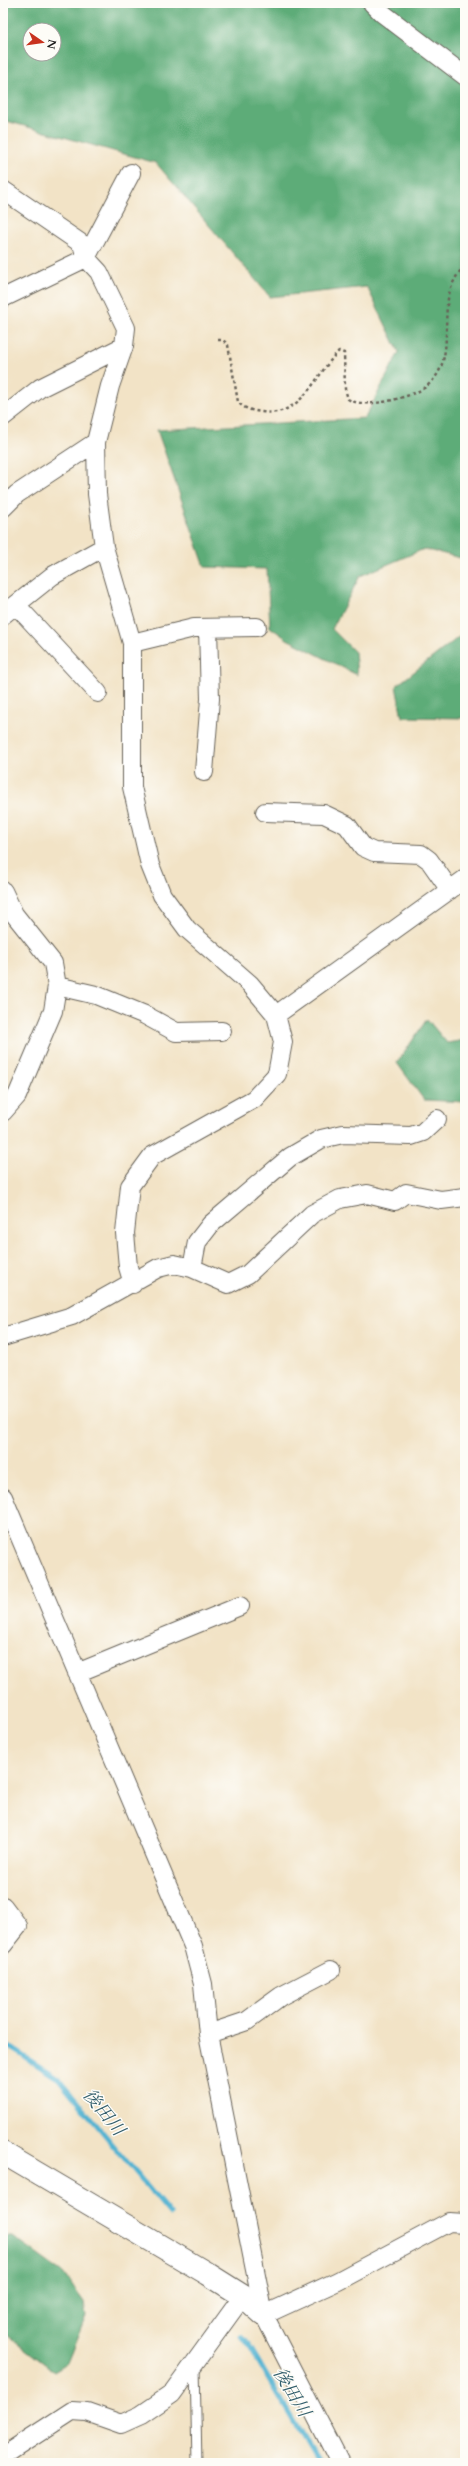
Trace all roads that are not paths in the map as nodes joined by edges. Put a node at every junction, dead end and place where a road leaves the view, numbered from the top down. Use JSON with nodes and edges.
{"nodes":[{"id":1,"x":372,"y":3,"type":"edge"},
{"id":2,"x":465,"y":76,"type":"edge"},
{"id":3,"x":131,"y":173,"type":"dead end"},
{"id":4,"x":3,"y":190,"type":"edge"},
{"id":5,"x":86,"y":258,"type":"junction"},
{"id":6,"x":3,"y":298,"type":"edge"},
{"id":7,"x":124,"y":346,"type":"junction"},
{"id":8,"x":3,"y":416,"type":"edge"},
{"id":9,"x":96,"y":442,"type":"junction"},
{"id":10,"x":3,"y":508,"type":"edge"},
{"id":11,"x":104,"y":548,"type":"junction"},
{"id":12,"x":10,"y":610,"type":"edge"},
{"id":13,"x":257,"y":626,"type":"dead end"},
{"id":14,"x":208,"y":628,"type":"junction"},
{"id":15,"x":132,"y":643,"type":"junction"},
{"id":16,"x":98,"y":693,"type":"dead end"},
{"id":17,"x":204,"y":772,"type":"dead end"},
{"id":18,"x":265,"y":812,"type":"dead end"},
{"id":19,"x":459,"y":887,"type":"edge"},
{"id":20,"x":3,"y":891,"type":"edge"},
{"id":21,"x":57,"y":986,"type":"junction"},
{"id":22,"x":276,"y":1015,"type":"junction"},
{"id":23,"x":222,"y":1031,"type":"dead end"},
{"id":24,"x":3,"y":1112,"type":"edge"},
{"id":25,"x":437,"y":1119,"type":"dead end"},
{"id":26,"x":465,"y":1197,"type":"edge"},
{"id":27,"x":192,"y":1268,"type":"junction"},
{"id":28,"x":133,"y":1284,"type":"junction"},
{"id":29,"x":3,"y":1336,"type":"edge"},
{"id":30,"x":3,"y":1497,"type":"edge"},
{"id":31,"x":240,"y":1606,"type":"dead end"},
{"id":32,"x":77,"y":1673,"type":"junction"},
{"id":33,"x":3,"y":1906,"type":"edge"},
{"id":34,"x":3,"y":1945,"type":"edge"},
{"id":35,"x":331,"y":1970,"type":"dead end"},
{"id":36,"x":208,"y":2034,"type":"junction"},
{"id":37,"x":3,"y":2153,"type":"edge"},
{"id":38,"x":465,"y":2223,"type":"edge"},
{"id":39,"x":243,"y":2296,"type":"junction"},
{"id":40,"x":264,"y":2315,"type":"junction"},
{"id":41,"x":195,"y":2363,"type":"junction"},
{"id":42,"x":3,"y":2456,"type":"edge"},
{"id":43,"x":197,"y":2463,"type":"edge"},
{"id":44,"x":340,"y":2463,"type":"edge"}],
"edges":[{"from":1,"to":2,"type":"street"},
{"from":3,"to":5,"type":"street"},
{"from":4,"to":5,"type":"street"},
{"from":5,"to":6,"type":"street"},
{"from":5,"to":7,"type":"street"},
{"from":7,"to":8,"type":"street"},
{"from":7,"to":9,"type":"street"},
{"from":9,"to":10,"type":"street"},
{"from":9,"to":11,"type":"street"},
{"from":11,"to":12,"type":"street"},
{"from":11,"to":15,"type":"street"},
{"from":12,"to":16,"type":"street"},
{"from":13,"to":14,"type":"street"},
{"from":14,"to":15,"type":"street"},
{"from":14,"to":17,"type":"street"},
{"from":15,"to":22,"type":"street"},
{"from":18,"to":19,"type":"street"},
{"from":19,"to":22,"type":"street"},
{"from":20,"to":21,"type":"street"},
{"from":21,"to":23,"type":"street"},
{"from":21,"to":24,"type":"street"},
{"from":22,"to":28,"type":"street"},
{"from":25,"to":27,"type":"street"},
{"from":26,"to":27,"type":"street"},
{"from":27,"to":28,"type":"street"},
{"from":28,"to":29,"type":"street"},
{"from":30,"to":32,"type":"street"},
{"from":31,"to":32,"type":"street"},
{"from":32,"to":36,"type":"street"},
{"from":33,"to":34,"type":"street"},
{"from":35,"to":36,"type":"street"},
{"from":36,"to":40,"type":"street"},
{"from":37,"to":39,"type":"street"},
{"from":38,"to":40,"type":"street"},
{"from":39,"to":40,"type":"street"},
{"from":39,"to":41,"type":"street"},
{"from":40,"to":44,"type":"street"},
{"from":41,"to":42,"type":"street"},
{"from":41,"to":43,"type":"lane"}]}
